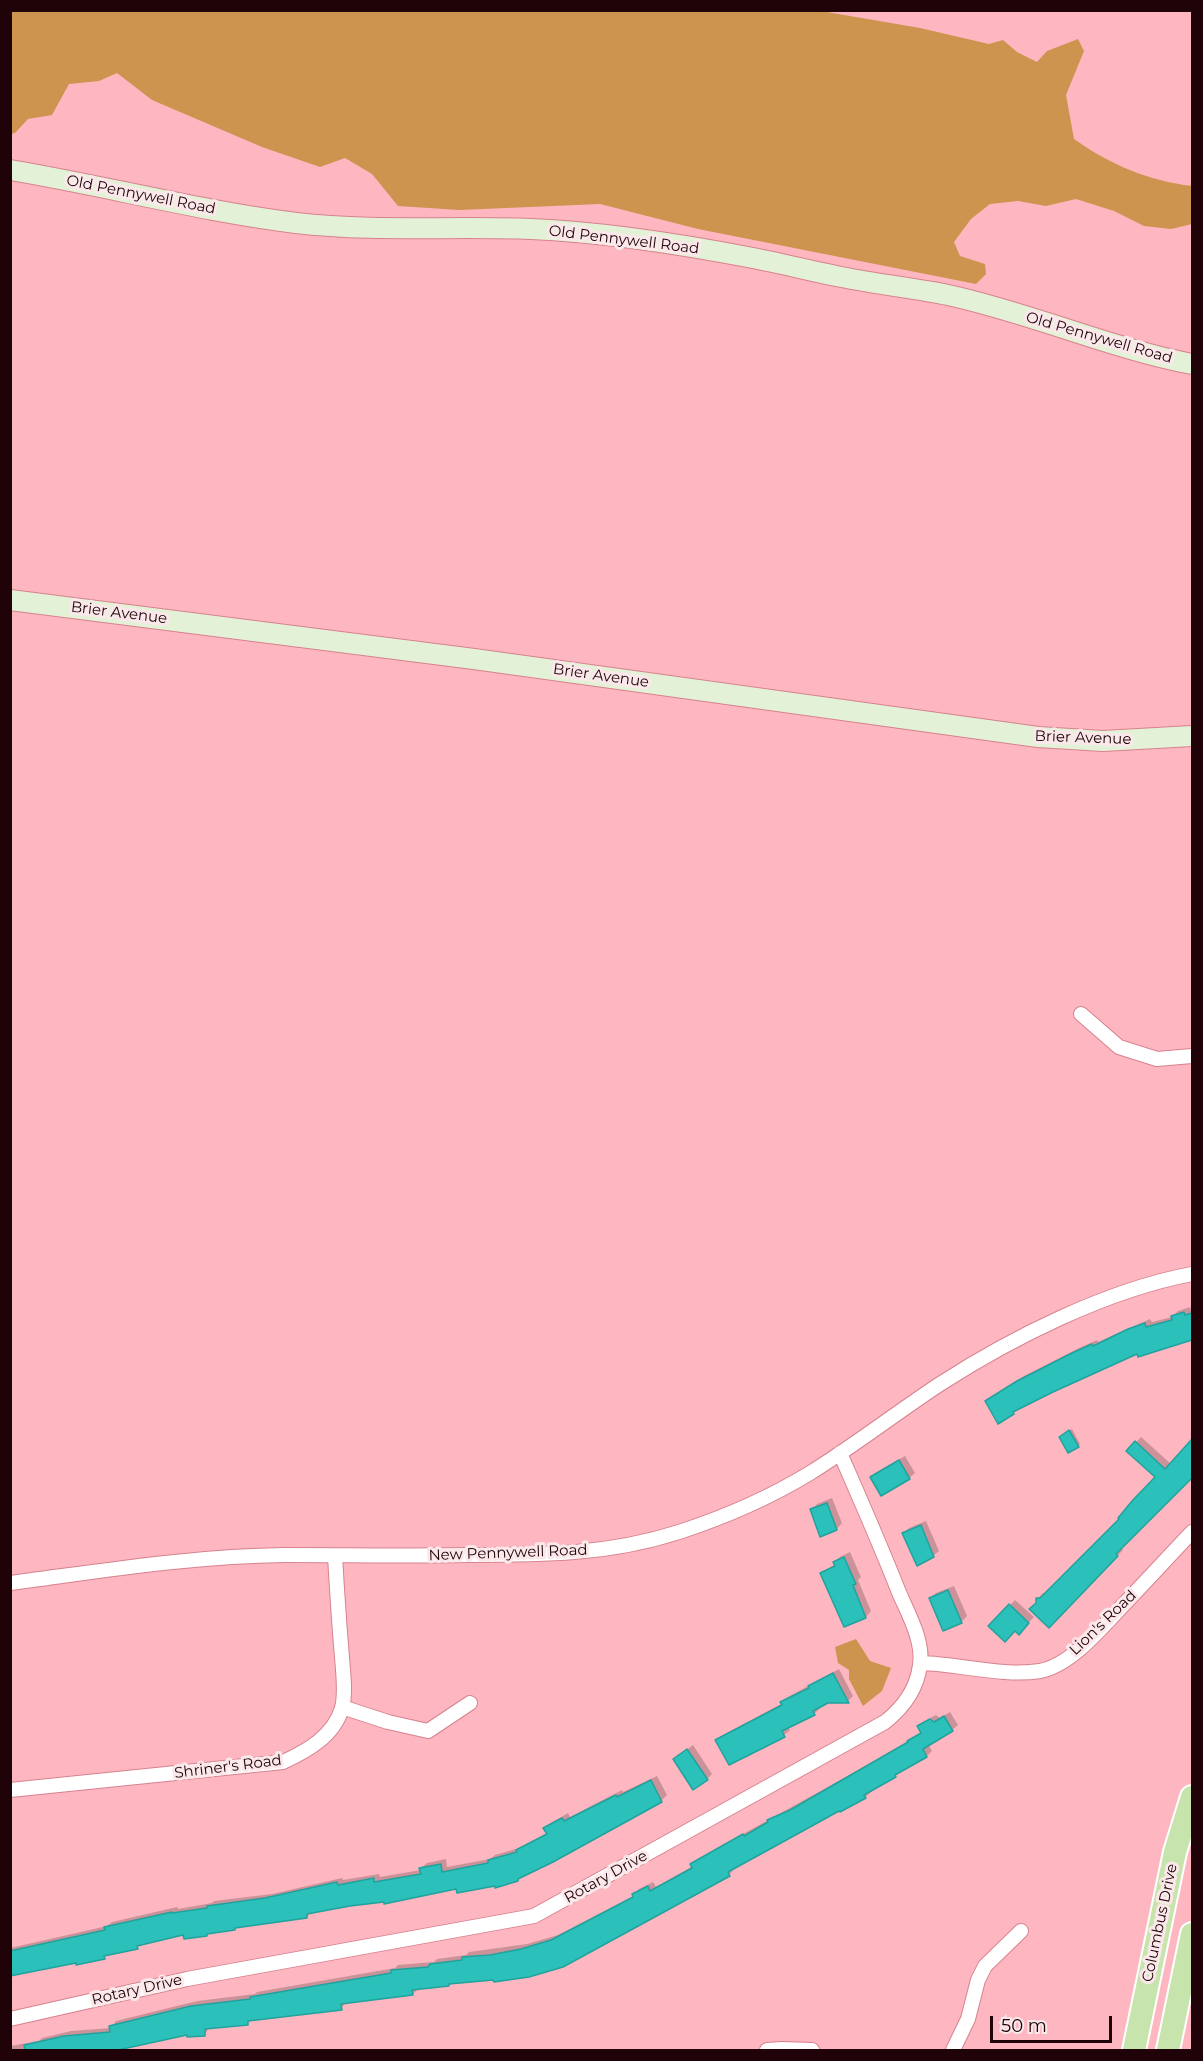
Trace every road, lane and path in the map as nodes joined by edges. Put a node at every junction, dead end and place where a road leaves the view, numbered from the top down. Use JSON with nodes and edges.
{"nodes":[{"id":1,"x":10,"y":170,"type":"edge"},
{"id":2,"x":1192,"y":364,"type":"edge"},
{"id":3,"x":10,"y":600,"type":"edge"},
{"id":4,"x":1192,"y":736,"type":"edge"},
{"id":5,"x":1081,"y":1014,"type":"dead end"},
{"id":6,"x":1192,"y":1056,"type":"edge"},
{"id":7,"x":1192,"y":1274,"type":"edge"},
{"id":8,"x":840,"y":1453,"type":"junction"},
{"id":9,"x":1192,"y":1532,"type":"edge"},
{"id":10,"x":335,"y":1556,"type":"junction"},
{"id":11,"x":10,"y":1583,"type":"edge"},
{"id":12,"x":921,"y":1663,"type":"junction"},
{"id":13,"x":470,"y":1703,"type":"dead end"},
{"id":14,"x":342,"y":1707,"type":"junction"},
{"id":15,"x":10,"y":1790,"type":"edge"},
{"id":16,"x":1190,"y":1809,"type":"edge"},
{"id":17,"x":1021,"y":1931,"type":"dead end"},
{"id":18,"x":1192,"y":1934,"type":"edge"},
{"id":19,"x":10,"y":2019,"type":"edge"},
{"id":20,"x":767,"y":2050,"type":"edge"},
{"id":21,"x":812,"y":2050,"type":"edge"},
{"id":22,"x":953,"y":2050,"type":"edge"},
{"id":23,"x":1134,"y":2050,"type":"edge"},
{"id":24,"x":1168,"y":2050,"type":"edge"}],
"edges":[{"from":1,"to":2,"type":"street","name":"Old Pennywell Road"},
{"from":3,"to":4,"type":"street","name":"Brier Avenue"},
{"from":5,"to":6,"type":"street"},
{"from":7,"to":8,"type":"street","name":"New Pennywell Road"},
{"from":8,"to":10,"type":"street","name":"New Pennywell Road"},
{"from":8,"to":12,"type":"street","name":"Rotary Drive"},
{"from":9,"to":12,"type":"street","name":"Lion's Road"},
{"from":10,"to":11,"type":"street","name":"New Pennywell Road"},
{"from":10,"to":14,"type":"street","name":"Shriner's Road"},
{"from":12,"to":19,"type":"street","name":"Rotary Drive"},
{"from":13,"to":14,"type":"street"},
{"from":14,"to":15,"type":"street","name":"Shriner's Road"},
{"from":16,"to":23,"type":"main road","name":"Columbus Drive"},
{"from":17,"to":22,"type":"street"},
{"from":18,"to":24,"type":"main road"},
{"from":20,"to":21,"type":"street"}]}
